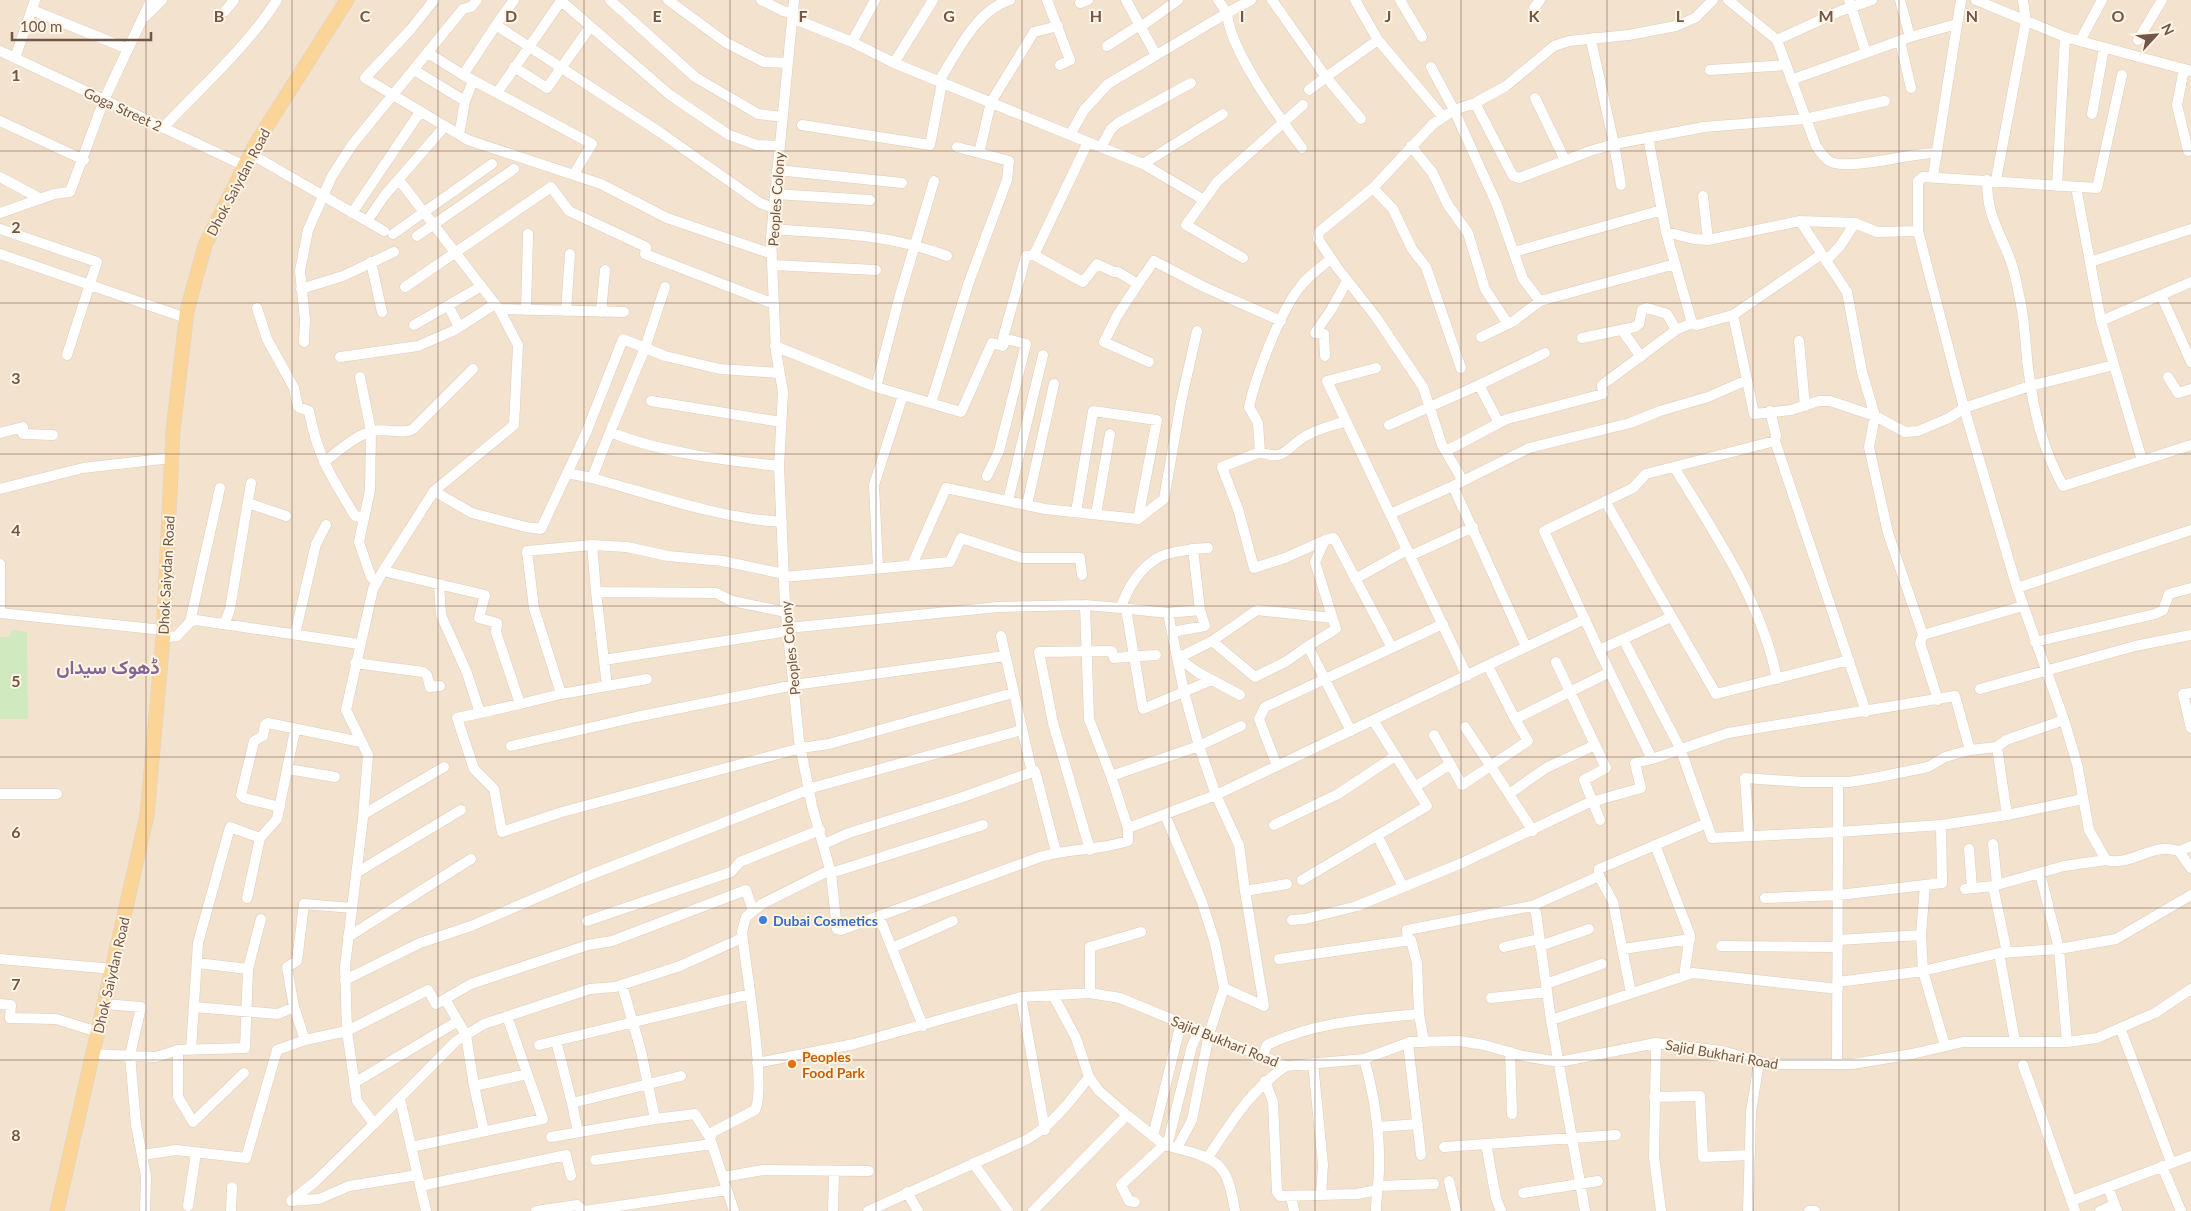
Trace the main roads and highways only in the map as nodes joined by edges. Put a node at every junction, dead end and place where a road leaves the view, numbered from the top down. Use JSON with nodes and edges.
{"nodes":[{"id":1,"x":348,"y":0,"type":"edge"},
{"id":2,"x":57,"y":1211,"type":"edge"}],
"edges":[{"from":1,"to":2,"type":"main road","name":"Dhok Saiydan Road"}]}
